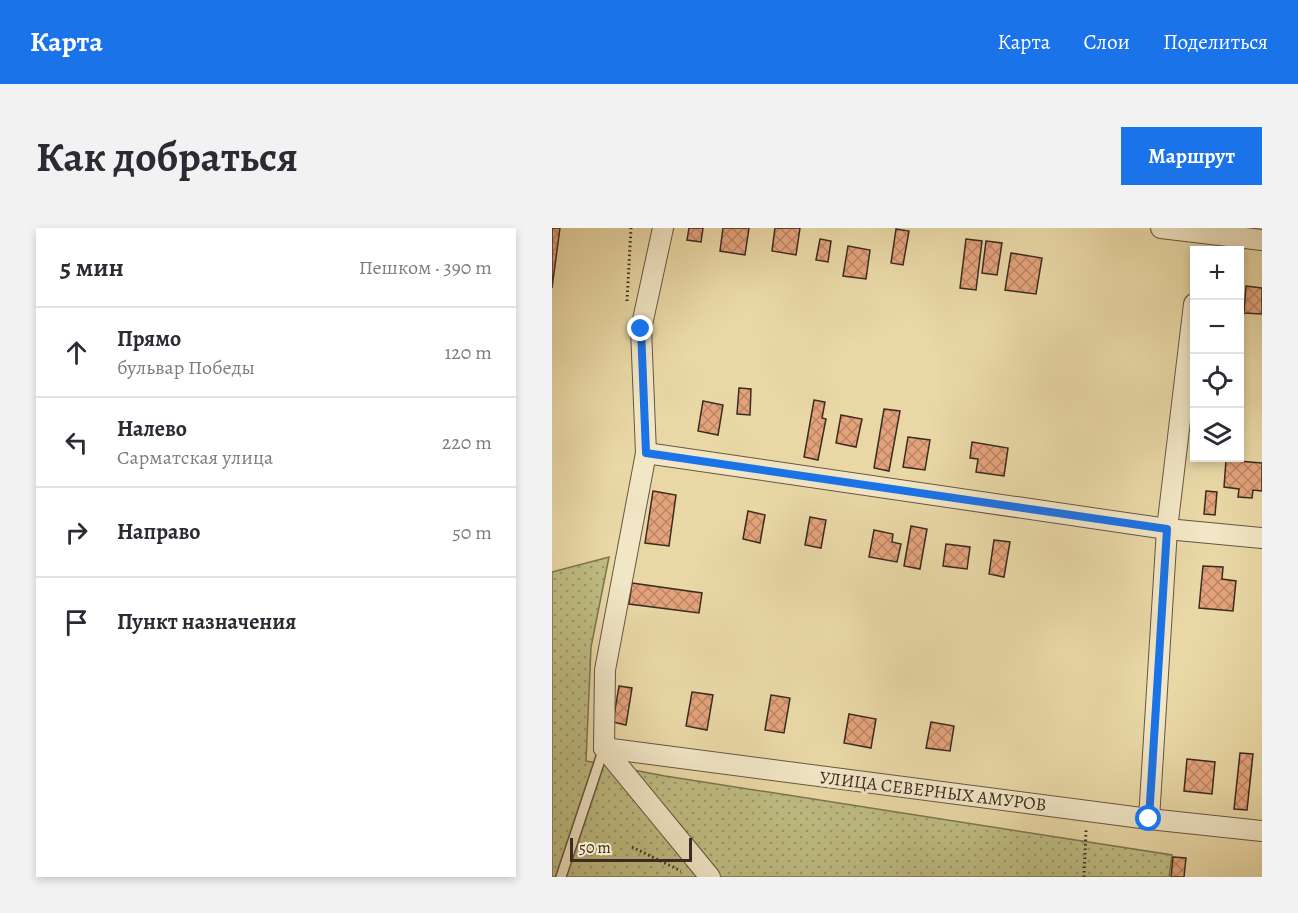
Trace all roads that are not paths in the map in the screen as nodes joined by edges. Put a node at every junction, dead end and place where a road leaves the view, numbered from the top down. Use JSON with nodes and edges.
{"nodes":[{"id":1,"x":663,"y":228,"type":"edge"},
{"id":2,"x":1161,"y":228,"type":"edge"},
{"id":3,"x":1203,"y":237,"type":"edge"},
{"id":4,"x":1262,"y":240,"type":"edge"},
{"id":5,"x":1190,"y":337,"type":"edge"},
{"id":6,"x":646,"y":453,"type":"junction"},
{"id":7,"x":1167,"y":529,"type":"junction"},
{"id":8,"x":1262,"y":538,"type":"edge"},
{"id":9,"x":604,"y":748,"type":"junction"},
{"id":10,"x":1149,"y":819,"type":"junction"},
{"id":11,"x":1262,"y":831,"type":"edge"},
{"id":12,"x":561,"y":877,"type":"edge"},
{"id":13,"x":710,"y":877,"type":"edge"}],
"edges":[{"from":1,"to":6,"type":"street"},
{"from":2,"to":3,"type":"street"},
{"from":3,"to":4,"type":"street"},
{"from":5,"to":7,"type":"street"},
{"from":6,"to":7,"type":"street"},
{"from":6,"to":9,"type":"street"},
{"from":7,"to":8,"type":"street"},
{"from":7,"to":10,"type":"street"},
{"from":9,"to":10,"type":"street","name":"УЛИЦА СЕВЕРНЫХ АМУРОВ"},
{"from":9,"to":12,"type":"lane"},
{"from":9,"to":13,"type":"street"},
{"from":10,"to":11,"type":"street","name":"УЛИЦА СЕВЕРНЫХ АМУРОВ"}]}
